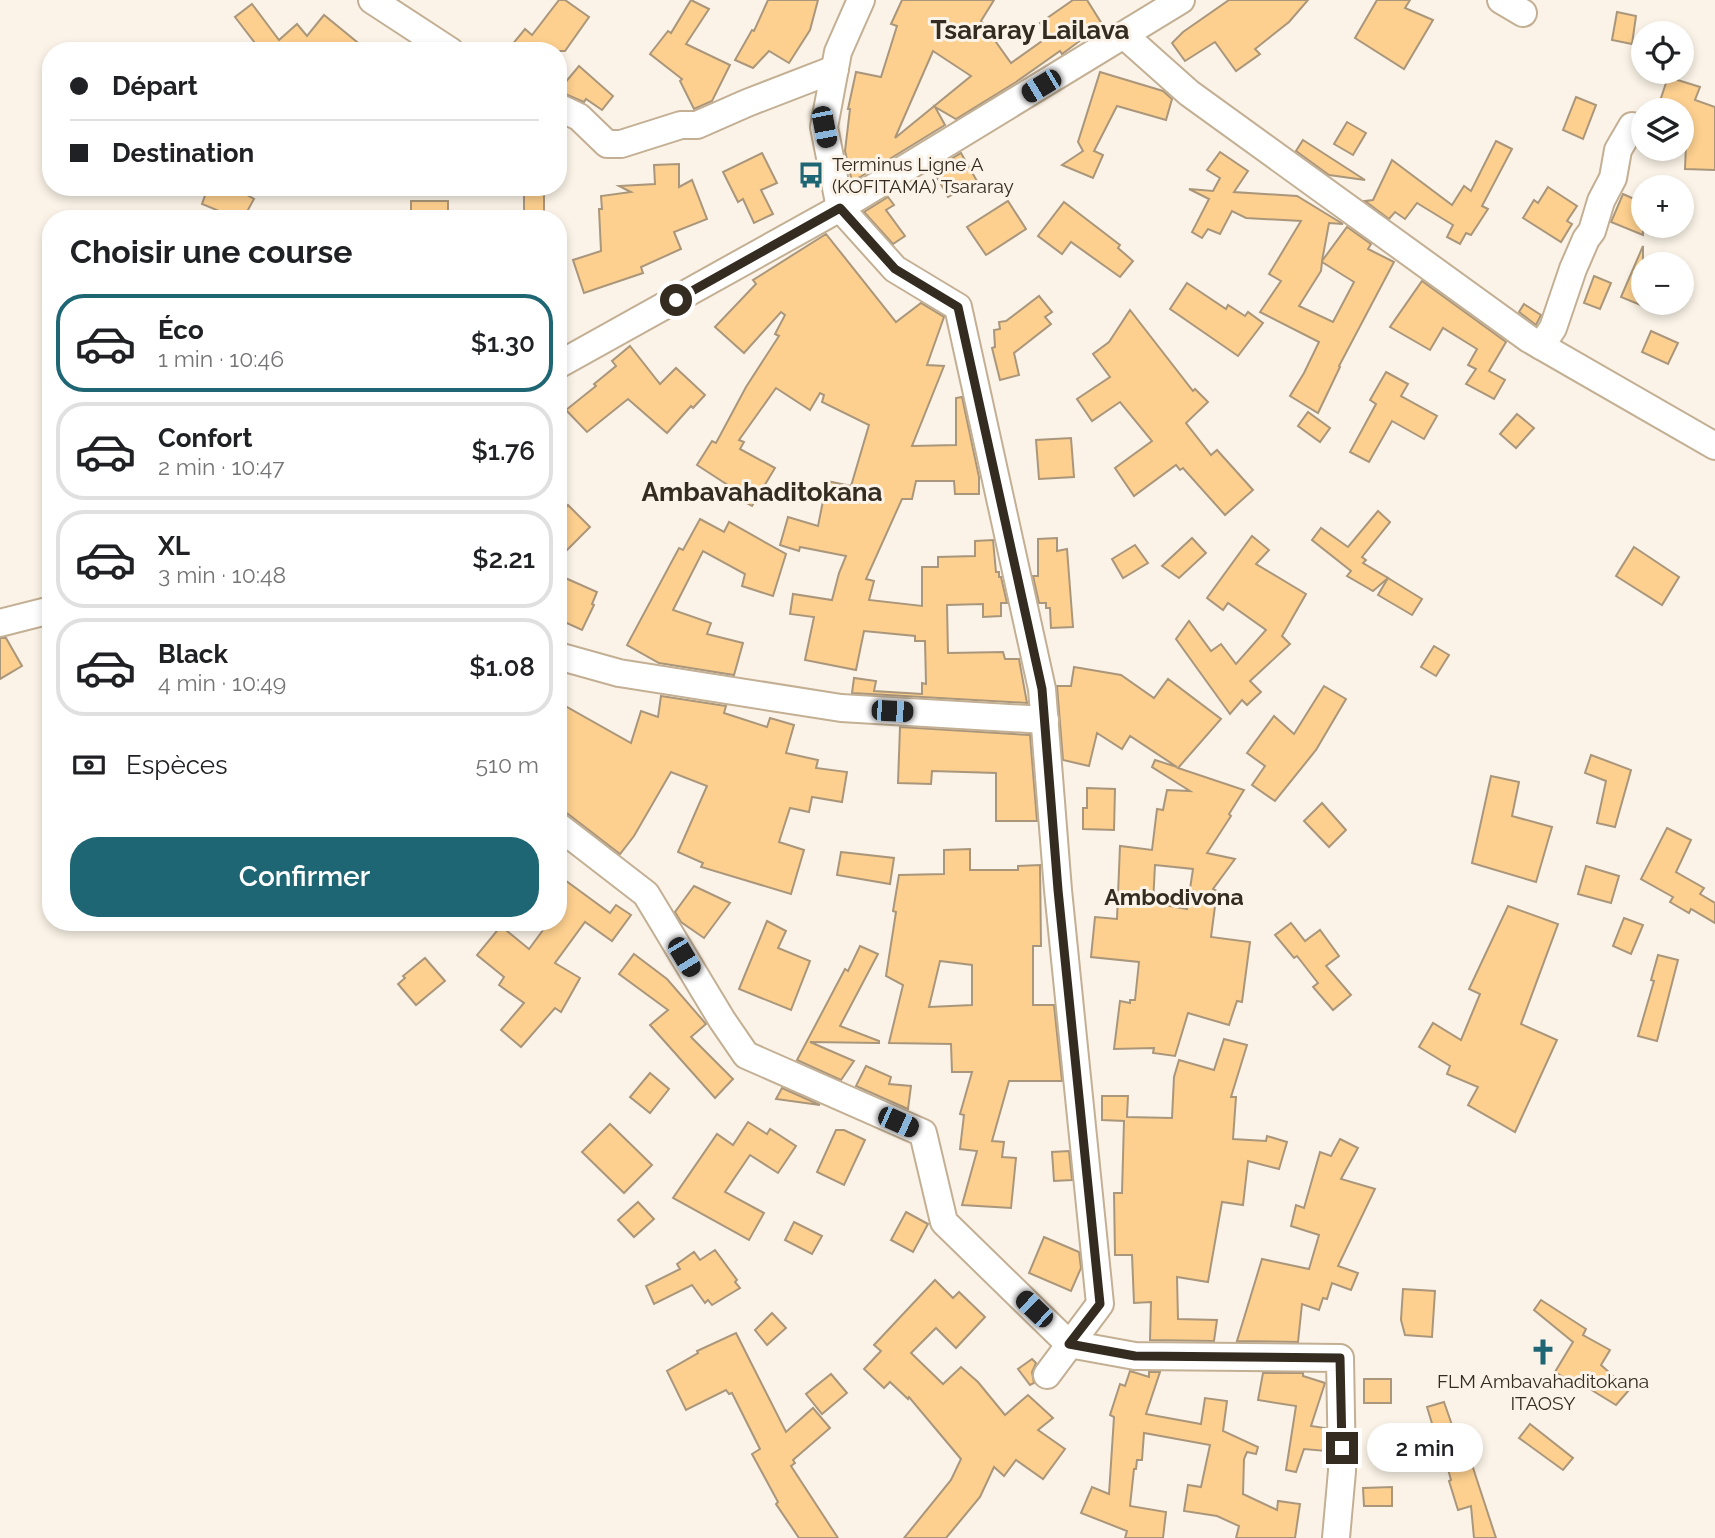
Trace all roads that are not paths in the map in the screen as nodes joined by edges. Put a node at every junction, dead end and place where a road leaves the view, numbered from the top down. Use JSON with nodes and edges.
{"nodes":[{"id":1,"x":372,"y":0,"type":"edge"},
{"id":2,"x":861,"y":0,"type":"edge"},
{"id":3,"x":1181,"y":0,"type":"edge"},
{"id":4,"x":1125,"y":36,"type":"junction"},
{"id":5,"x":436,"y":42,"type":"edge"},
{"id":6,"x":835,"y":69,"type":"junction"},
{"id":7,"x":567,"y":111,"type":"edge"},
{"id":8,"x":1631,"y":128,"type":"edge"},
{"id":9,"x":840,"y":208,"type":"junction"},
{"id":10,"x":1541,"y":346,"type":"junction"},
{"id":11,"x":567,"y":360,"type":"edge"},
{"id":12,"x":1715,"y":446,"type":"edge"},
{"id":13,"x":42,"y":612,"type":"edge"},
{"id":14,"x":0,"y":623,"type":"edge"},
{"id":15,"x":567,"y":659,"type":"edge"},
{"id":16,"x":1045,"y":720,"type":"junction"},
{"id":17,"x":567,"y":833,"type":"edge"},
{"id":18,"x":1069,"y":1344,"type":"junction"},
{"id":19,"x":1047,"y":1375,"type":"dead end"},
{"id":20,"x":1336,"y":1538,"type":"edge"}],
"edges":[{"from":1,"to":5,"type":"street"},
{"from":2,"to":6,"type":"street"},
{"from":3,"to":4,"type":"street"},
{"from":4,"to":9,"type":"street"},
{"from":4,"to":10,"type":"street"},
{"from":6,"to":7,"type":"street"},
{"from":6,"to":9,"type":"street"},
{"from":8,"to":10,"type":"street"},
{"from":9,"to":11,"type":"street"},
{"from":9,"to":16,"type":"street"},
{"from":10,"to":12,"type":"street"},
{"from":13,"to":14,"type":"street"},
{"from":15,"to":16,"type":"street"},
{"from":16,"to":18,"type":"street"},
{"from":17,"to":18,"type":"street"},
{"from":18,"to":19,"type":"street"},
{"from":18,"to":20,"type":"street"}]}
